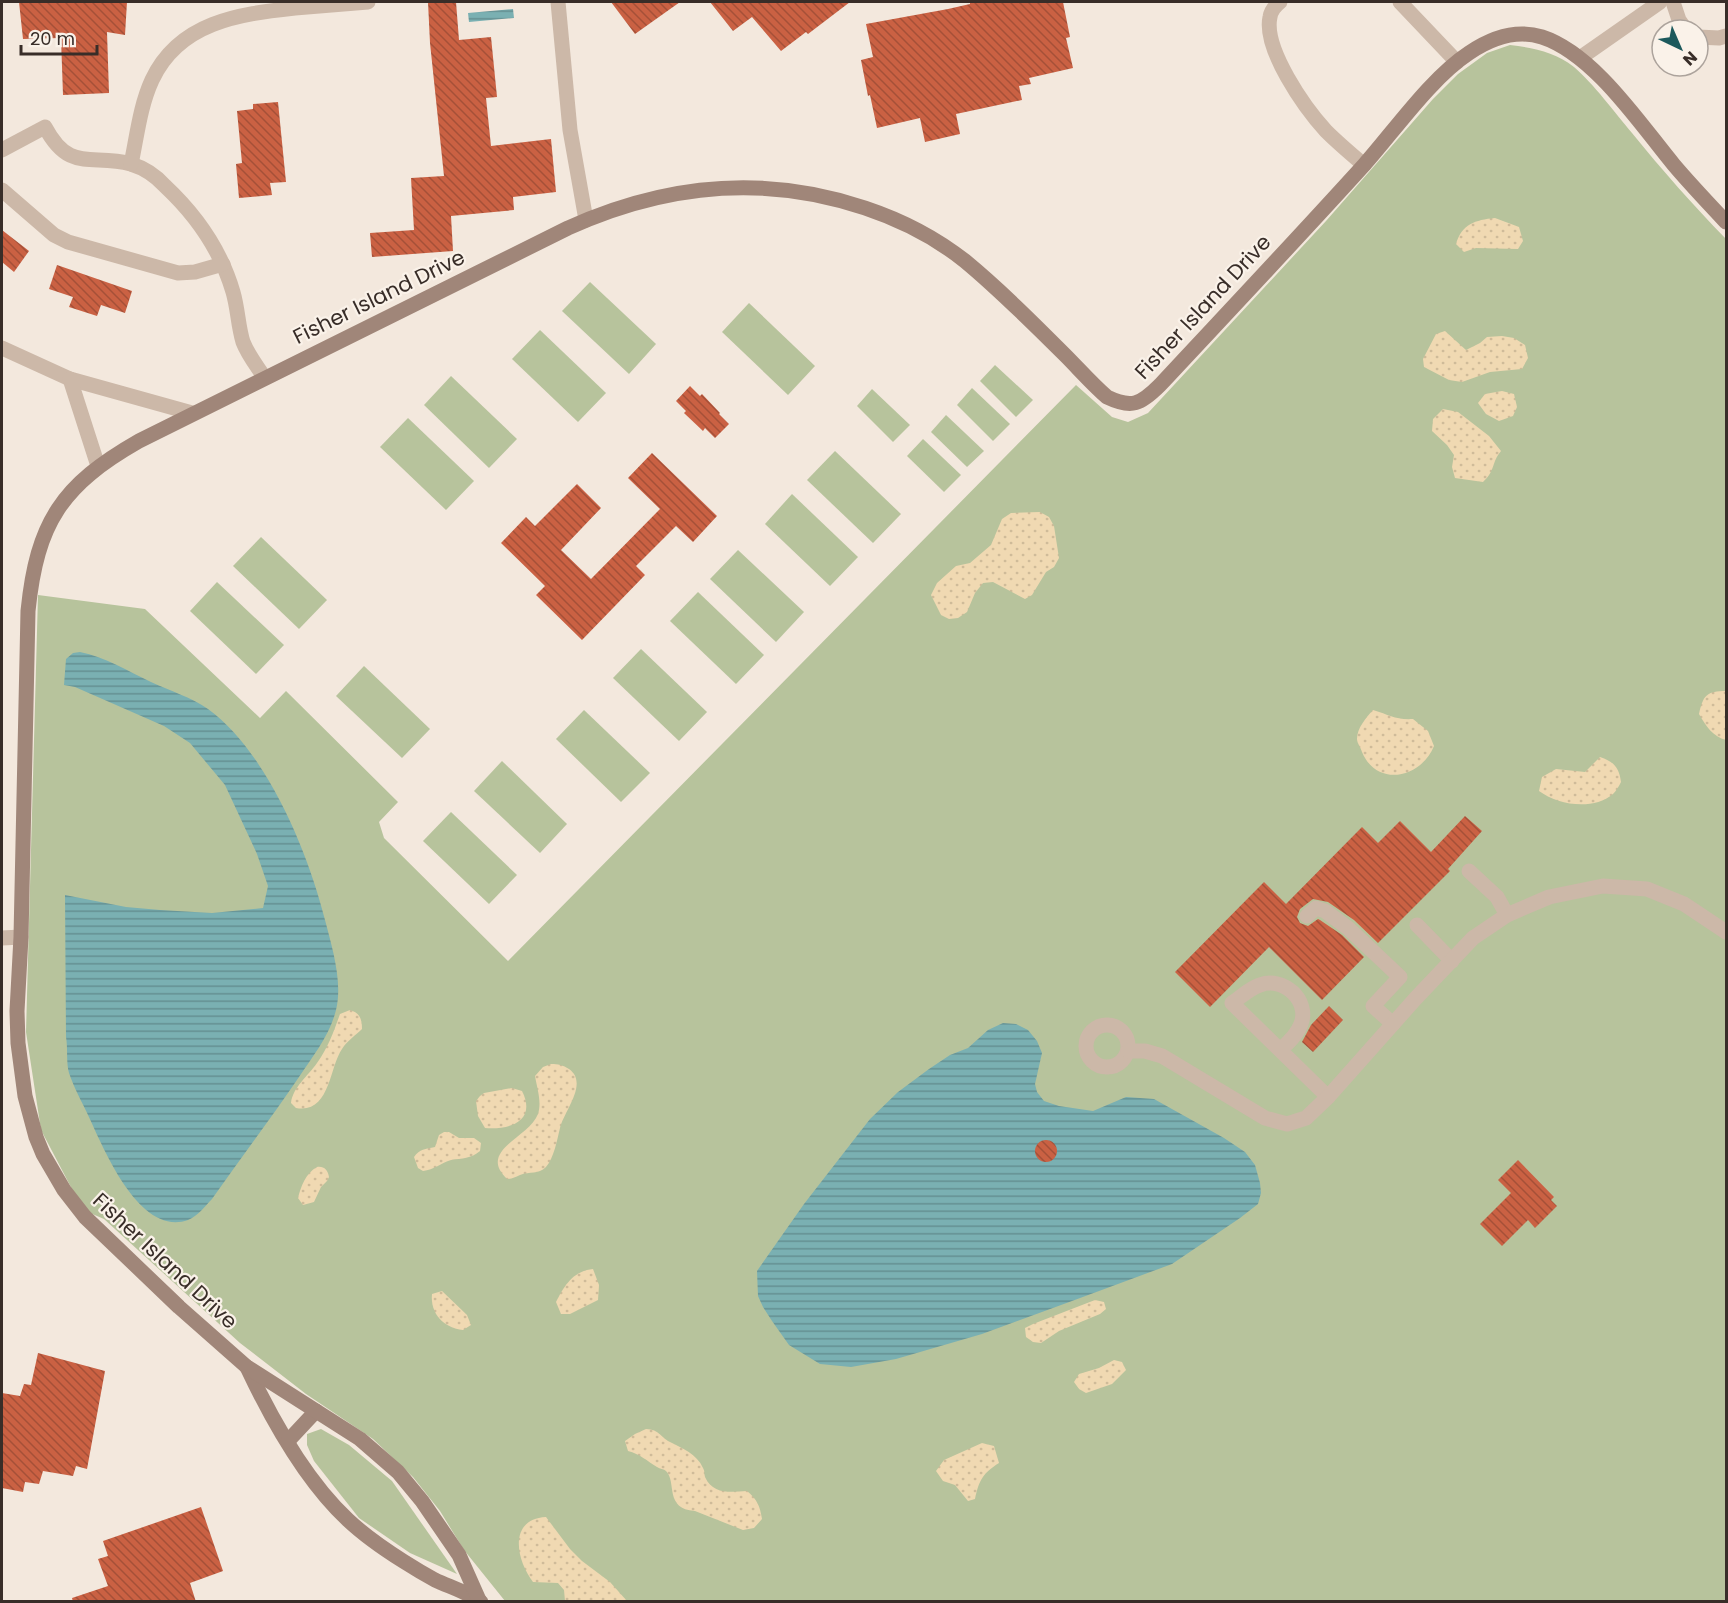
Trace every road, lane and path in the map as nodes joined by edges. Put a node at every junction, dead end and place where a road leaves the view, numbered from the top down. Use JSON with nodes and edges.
{"nodes":[{"id":1,"x":368,"y":2,"type":"edge"},
{"id":2,"x":558,"y":2,"type":"edge"},
{"id":3,"x":1280,"y":2,"type":"edge"},
{"id":4,"x":1400,"y":2,"type":"edge"},
{"id":5,"x":1660,"y":2,"type":"edge"},
{"id":6,"x":1673,"y":2,"type":"edge"},
{"id":7,"x":1637,"y":9,"type":"edge"},
{"id":8,"x":1678,"y":18,"type":"edge"},
{"id":9,"x":1726,"y":36,"type":"edge"},
{"id":10,"x":1710,"y":38,"type":"edge"},
{"id":11,"x":1580,"y":58,"type":"junction"},
{"id":12,"x":1457,"y":62,"type":"junction"},
{"id":13,"x":2,"y":150,"type":"edge"},
{"id":14,"x":131,"y":164,"type":"junction"},
{"id":15,"x":1364,"y":165,"type":"junction"},
{"id":16,"x":2,"y":190,"type":"edge"},
{"id":17,"x":586,"y":220,"type":"junction"},
{"id":18,"x":1726,"y":222,"type":"edge"},
{"id":19,"x":223,"y":264,"type":"junction"},
{"id":20,"x":2,"y":348,"type":"edge"},
{"id":21,"x":264,"y":377,"type":"junction"},
{"id":22,"x":70,"y":379,"type":"junction"},
{"id":23,"x":192,"y":413,"type":"junction"},
{"id":24,"x":98,"y":466,"type":"junction"},
{"id":25,"x":1469,"y":871,"type":"dead end"},
{"id":26,"x":1507,"y":915,"type":"junction"},
{"id":27,"x":1307,"y":916,"type":"dead end"},
{"id":28,"x":1417,"y":925,"type":"dead end"},
{"id":29,"x":1726,"y":932,"type":"edge"},
{"id":30,"x":21,"y":937,"type":"junction"},
{"id":31,"x":2,"y":938,"type":"edge"},
{"id":32,"x":1452,"y":961,"type":"junction"},
{"id":33,"x":1393,"y":1024,"type":"junction"},
{"id":34,"x":1280,"y":1050,"type":"junction"},
{"id":35,"x":1128,"y":1051,"type":"dead end"},
{"id":36,"x":1328,"y":1097,"type":"junction"},
{"id":37,"x":247,"y":1367,"type":"junction"},
{"id":38,"x":316,"y":1411,"type":"junction"},
{"id":39,"x":288,"y":1441,"type":"junction"},
{"id":40,"x":479,"y":1601,"type":"edge"}],
"edges":[{"from":1,"to":14,"type":"street"},
{"from":2,"to":17,"type":"street"},
{"from":3,"to":15,"type":"street"},
{"from":4,"to":12,"type":"street"},
{"from":5,"to":7,"type":"street"},
{"from":6,"to":8,"type":"street"},
{"from":7,"to":11,"type":"street"},
{"from":9,"to":10,"type":"street"},
{"from":11,"to":12,"type":"street","name":"Fisher Island Drive"},
{"from":11,"to":18,"type":"street","name":"Fisher Island Drive"},
{"from":12,"to":15,"type":"street","name":"Fisher Island Drive"},
{"from":13,"to":14,"type":"street"},
{"from":14,"to":19,"type":"street"},
{"from":15,"to":17,"type":"street","name":"Fisher Island Drive"},
{"from":16,"to":19,"type":"street"},
{"from":17,"to":21,"type":"street","name":"Fisher Island Drive"},
{"from":19,"to":21,"type":"street"},
{"from":20,"to":22,"type":"street"},
{"from":21,"to":23,"type":"street","name":"Fisher Island Drive"},
{"from":22,"to":23,"type":"street"},
{"from":22,"to":24,"type":"street"},
{"from":23,"to":24,"type":"street","name":"Fisher Island Drive"},
{"from":24,"to":30,"type":"street","name":"Fisher Island Drive"},
{"from":25,"to":26,"type":"street"},
{"from":26,"to":29,"type":"street"},
{"from":26,"to":32,"type":"street"},
{"from":27,"to":33,"type":"street"},
{"from":28,"to":32,"type":"street"},
{"from":30,"to":31,"type":"street"},
{"from":30,"to":37,"type":"street","name":"Fisher Island Drive"},
{"from":32,"to":33,"type":"street"},
{"from":33,"to":36,"type":"street"},
{"from":34,"to":34,"type":"street"},
{"from":34,"to":36,"type":"street"},
{"from":35,"to":36,"type":"street"},
{"from":37,"to":38,"type":"street","name":"Fisher Island Drive"},
{"from":37,"to":39,"type":"street","name":"Fisher Island Drive"},
{"from":38,"to":39,"type":"street"},
{"from":38,"to":40,"type":"street","name":"Fisher Island Drive"},
{"from":39,"to":40,"type":"street","name":"Fisher Island Drive"}]}
